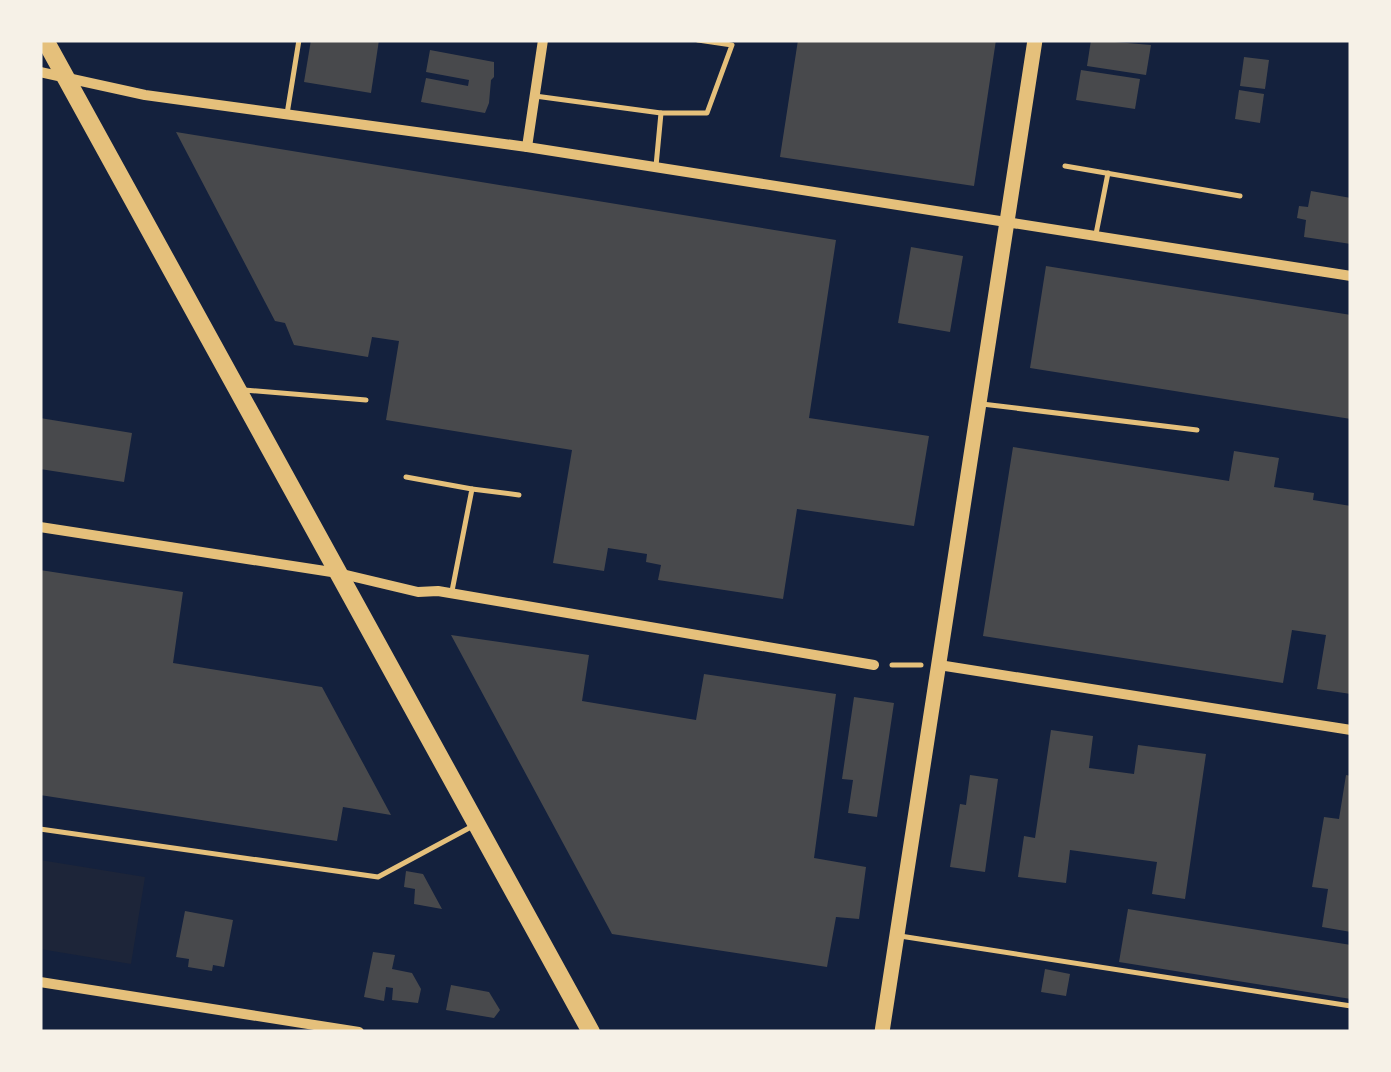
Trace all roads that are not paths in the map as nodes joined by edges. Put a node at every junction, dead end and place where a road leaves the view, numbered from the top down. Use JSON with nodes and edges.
{"nodes":[{"id":1,"x":45,"y":40,"type":"edge"},
{"id":2,"x":299,"y":40,"type":"edge"},
{"id":3,"x":543,"y":40,"type":"edge"},
{"id":4,"x":698,"y":40,"type":"edge"},
{"id":5,"x":1035,"y":40,"type":"edge"},
{"id":6,"x":40,"y":72,"type":"edge"},
{"id":7,"x":66,"y":77,"type":"junction"},
{"id":8,"x":535,"y":96,"type":"junction"},
{"id":9,"x":662,"y":112,"type":"junction"},
{"id":10,"x":287,"y":114,"type":"junction"},
{"id":11,"x":527,"y":147,"type":"junction"},
{"id":12,"x":1065,"y":166,"type":"dead end"},
{"id":13,"x":656,"y":168,"type":"junction"},
{"id":14,"x":1108,"y":173,"type":"junction"},
{"id":15,"x":1240,"y":196,"type":"dead end"},
{"id":16,"x":1006,"y":223,"type":"junction"},
{"id":17,"x":1096,"y":237,"type":"junction"},
{"id":18,"x":1351,"y":276,"type":"edge"},
{"id":19,"x":236,"y":390,"type":"junction"},
{"id":20,"x":366,"y":400,"type":"dead end"},
{"id":21,"x":979,"y":403,"type":"junction"},
{"id":22,"x":1197,"y":430,"type":"dead end"},
{"id":23,"x":406,"y":477,"type":"dead end"},
{"id":24,"x":472,"y":489,"type":"junction"},
{"id":25,"x":519,"y":496,"type":"dead end"},
{"id":26,"x":40,"y":527,"type":"edge"},
{"id":27,"x":338,"y":572,"type":"junction"},
{"id":28,"x":451,"y":594,"type":"junction"},
{"id":29,"x":874,"y":665,"type":"road end"},
{"id":30,"x":939,"y":665,"type":"junction"},
{"id":31,"x":1351,"y":730,"type":"edge"},
{"id":32,"x":476,"y":823,"type":"junction"},
{"id":33,"x":40,"y":829,"type":"edge"},
{"id":34,"x":897,"y":936,"type":"junction"},
{"id":35,"x":40,"y":982,"type":"edge"},
{"id":36,"x":1351,"y":1006,"type":"edge"},
{"id":37,"x":359,"y":1032,"type":"edge"},
{"id":38,"x":591,"y":1032,"type":"edge"},
{"id":39,"x":882,"y":1032,"type":"edge"}],
"edges":[{"from":1,"to":7,"type":"main road"},
{"from":2,"to":10,"type":"lane"},
{"from":3,"to":8,"type":"street"},
{"from":4,"to":9,"type":"lane"},
{"from":5,"to":16,"type":"main road"},
{"from":6,"to":7,"type":"street"},
{"from":7,"to":10,"type":"street"},
{"from":7,"to":19,"type":"main road"},
{"from":8,"to":9,"type":"lane"},
{"from":8,"to":11,"type":"street"},
{"from":9,"to":13,"type":"lane"},
{"from":10,"to":11,"type":"street"},
{"from":11,"to":13,"type":"street"},
{"from":12,"to":14,"type":"lane"},
{"from":13,"to":16,"type":"street"},
{"from":14,"to":15,"type":"lane"},
{"from":14,"to":17,"type":"lane"},
{"from":16,"to":17,"type":"street"},
{"from":16,"to":21,"type":"main road"},
{"from":17,"to":18,"type":"street"},
{"from":19,"to":20,"type":"lane"},
{"from":19,"to":27,"type":"main road"},
{"from":21,"to":22,"type":"lane"},
{"from":21,"to":30,"type":"main road"},
{"from":23,"to":24,"type":"lane"},
{"from":24,"to":25,"type":"lane"},
{"from":24,"to":28,"type":"lane"},
{"from":26,"to":27,"type":"street"},
{"from":27,"to":28,"type":"street"},
{"from":27,"to":32,"type":"main road"},
{"from":28,"to":29,"type":"street"},
{"from":30,"to":31,"type":"street"},
{"from":30,"to":34,"type":"main road"},
{"from":32,"to":33,"type":"lane"},
{"from":32,"to":38,"type":"main road"},
{"from":34,"to":36,"type":"lane"},
{"from":34,"to":39,"type":"main road"},
{"from":35,"to":37,"type":"street"}]}
